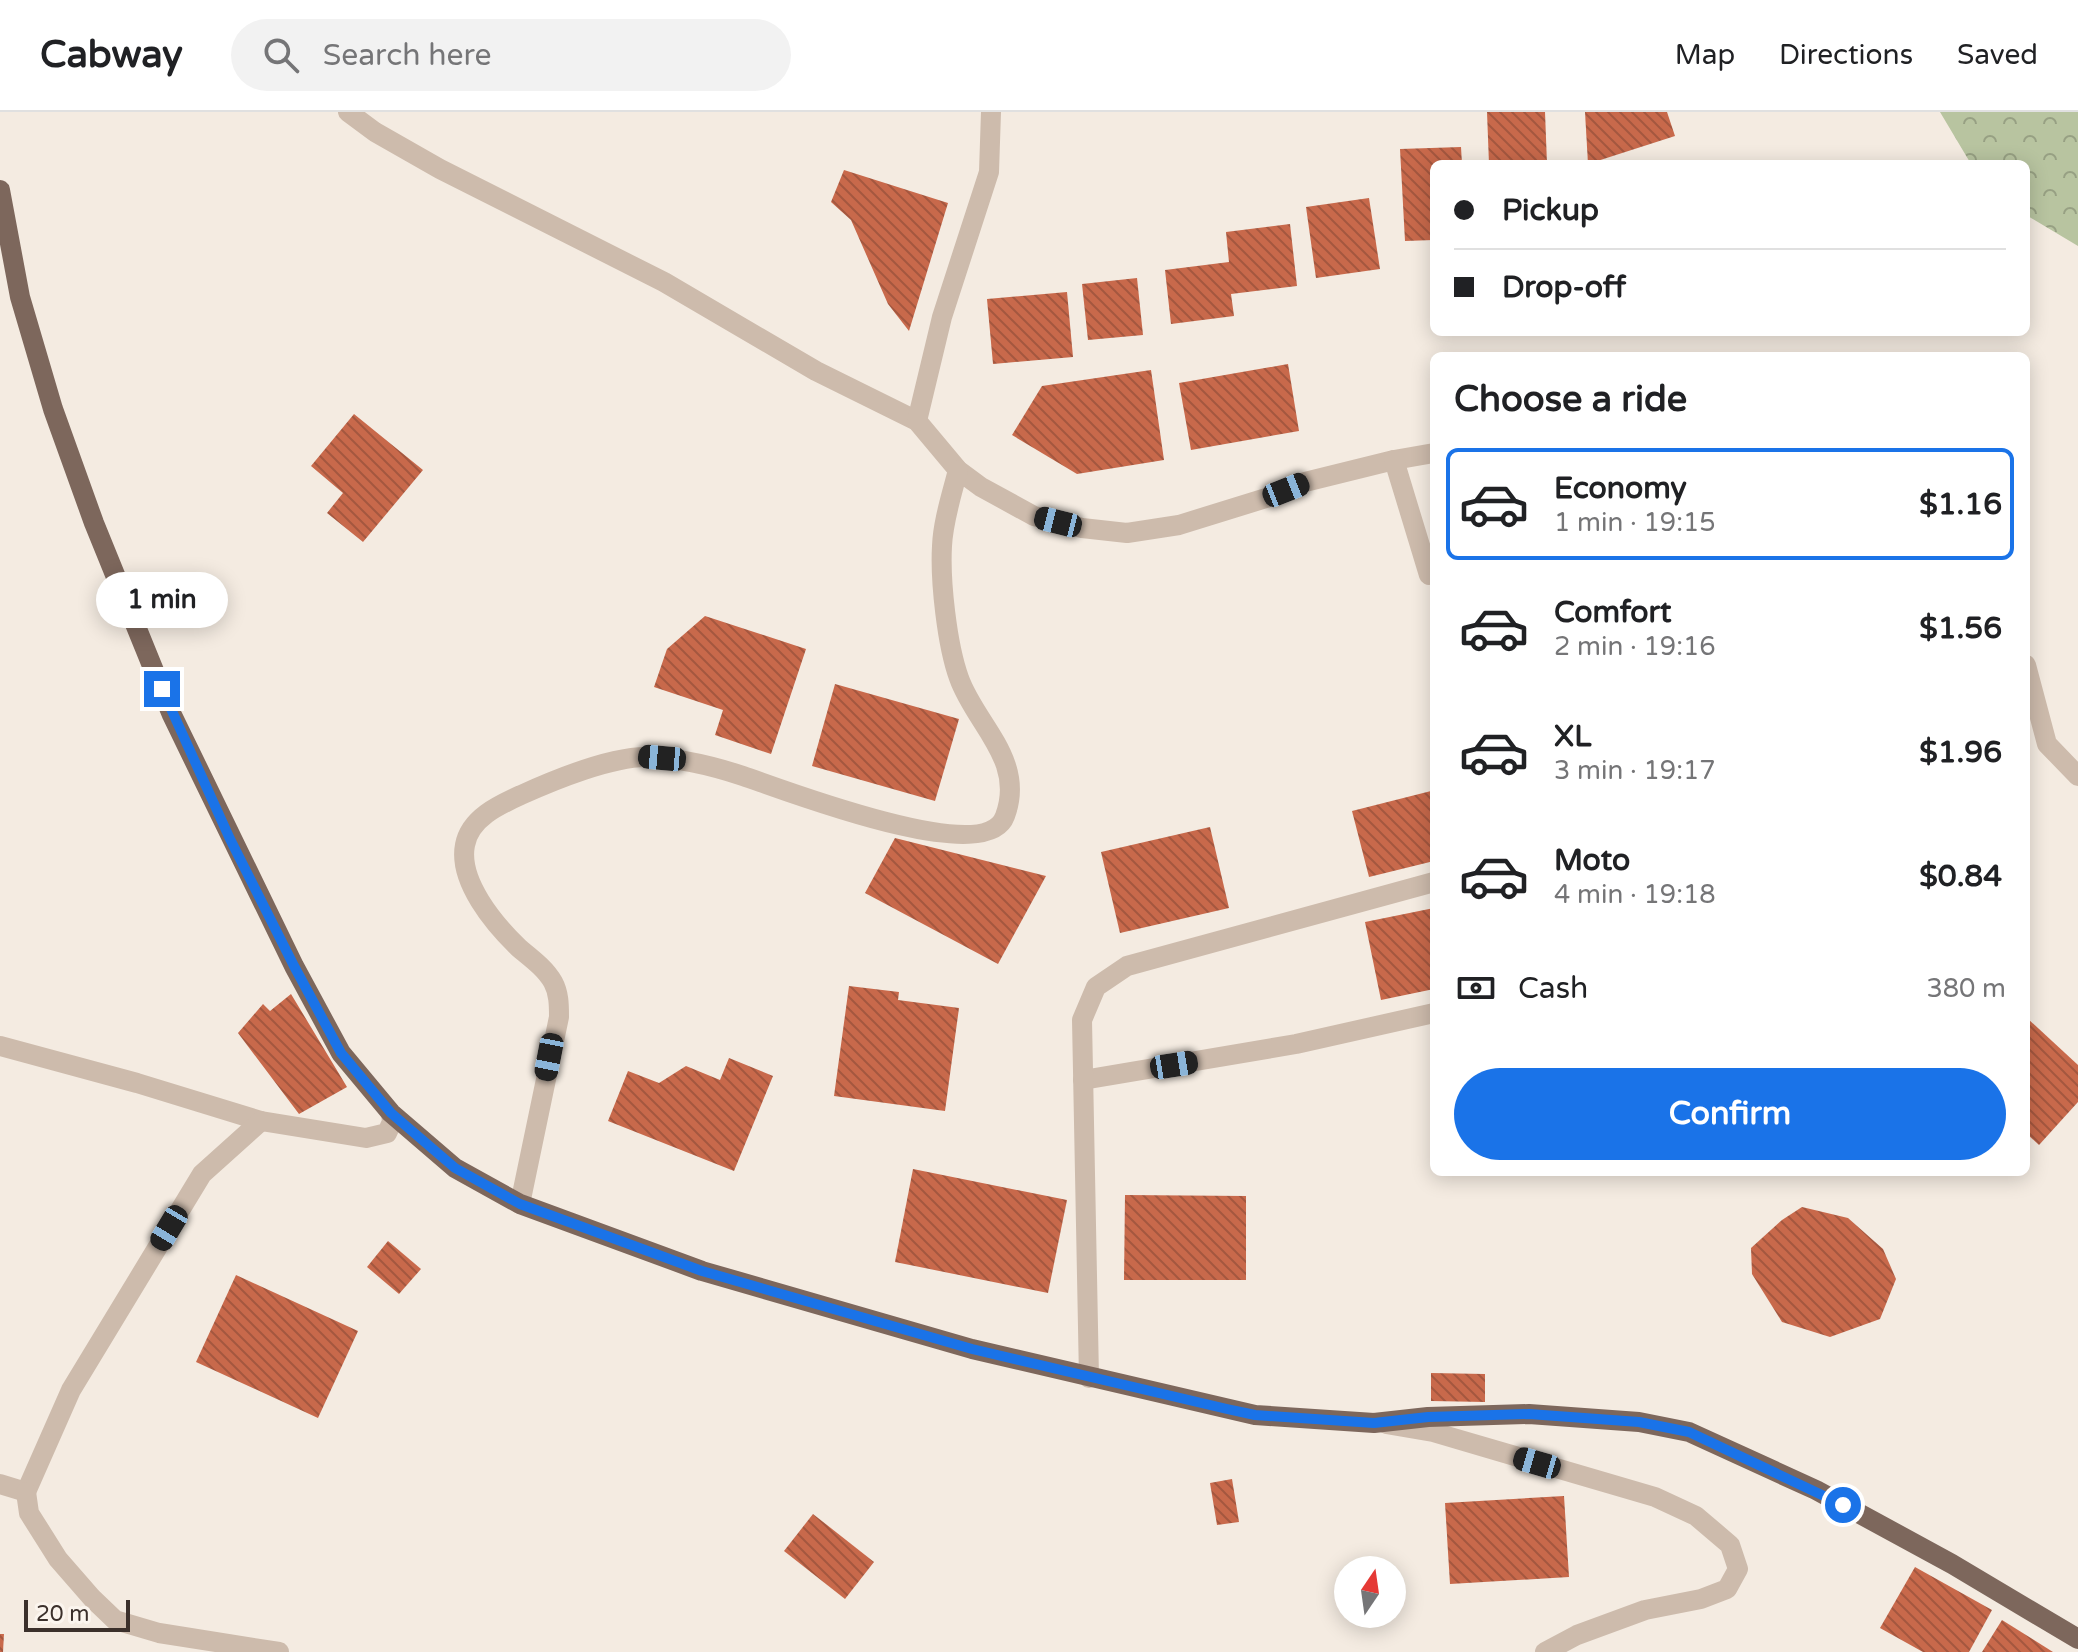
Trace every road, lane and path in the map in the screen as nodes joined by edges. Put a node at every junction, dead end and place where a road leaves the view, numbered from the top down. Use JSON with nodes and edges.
{"nodes":[{"id":1,"x":348,"y":112,"type":"edge"},
{"id":2,"x":991,"y":112,"type":"edge"},
{"id":3,"x":0,"y":190,"type":"edge"},
{"id":4,"x":917,"y":421,"type":"junction"},
{"id":5,"x":1430,"y":454,"type":"edge"},
{"id":6,"x":1394,"y":460,"type":"junction"},
{"id":7,"x":958,"y":470,"type":"junction"},
{"id":8,"x":1429,"y":575,"type":"dead end"},
{"id":9,"x":2030,"y":680,"type":"edge"},
{"id":10,"x":2078,"y":776,"type":"edge"},
{"id":11,"x":1430,"y":883,"type":"edge"},
{"id":12,"x":1430,"y":1014,"type":"edge"},
{"id":13,"x":0,"y":1046,"type":"edge"},
{"id":14,"x":1083,"y":1080,"type":"junction"},
{"id":15,"x":391,"y":1113,"type":"junction"},
{"id":16,"x":261,"y":1121,"type":"junction"},
{"id":17,"x":520,"y":1204,"type":"junction"},
{"id":18,"x":1089,"y":1378,"type":"junction"},
{"id":19,"x":1374,"y":1423,"type":"junction"},
{"id":20,"x":0,"y":1484,"type":"edge"},
{"id":21,"x":26,"y":1492,"type":"junction"},
{"id":22,"x":2078,"y":1639,"type":"edge"},
{"id":23,"x":279,"y":1652,"type":"edge"},
{"id":24,"x":1545,"y":1652,"type":"edge"}],
"edges":[{"from":1,"to":4,"type":"street"},
{"from":2,"to":4,"type":"street"},
{"from":3,"to":15,"type":"main road"},
{"from":4,"to":7,"type":"street"},
{"from":5,"to":6,"type":"street"},
{"from":6,"to":7,"type":"street"},
{"from":6,"to":8,"type":"street"},
{"from":7,"to":17,"type":"street"},
{"from":9,"to":10,"type":"street"},
{"from":11,"to":14,"type":"street"},
{"from":12,"to":14,"type":"street"},
{"from":13,"to":16,"type":"street"},
{"from":14,"to":18,"type":"street"},
{"from":15,"to":16,"type":"street"},
{"from":15,"to":17,"type":"main road"},
{"from":16,"to":21,"type":"street"},
{"from":17,"to":18,"type":"main road"},
{"from":18,"to":19,"type":"main road"},
{"from":19,"to":22,"type":"main road"},
{"from":19,"to":24,"type":"street"},
{"from":20,"to":21,"type":"street"},
{"from":21,"to":23,"type":"street"}]}
